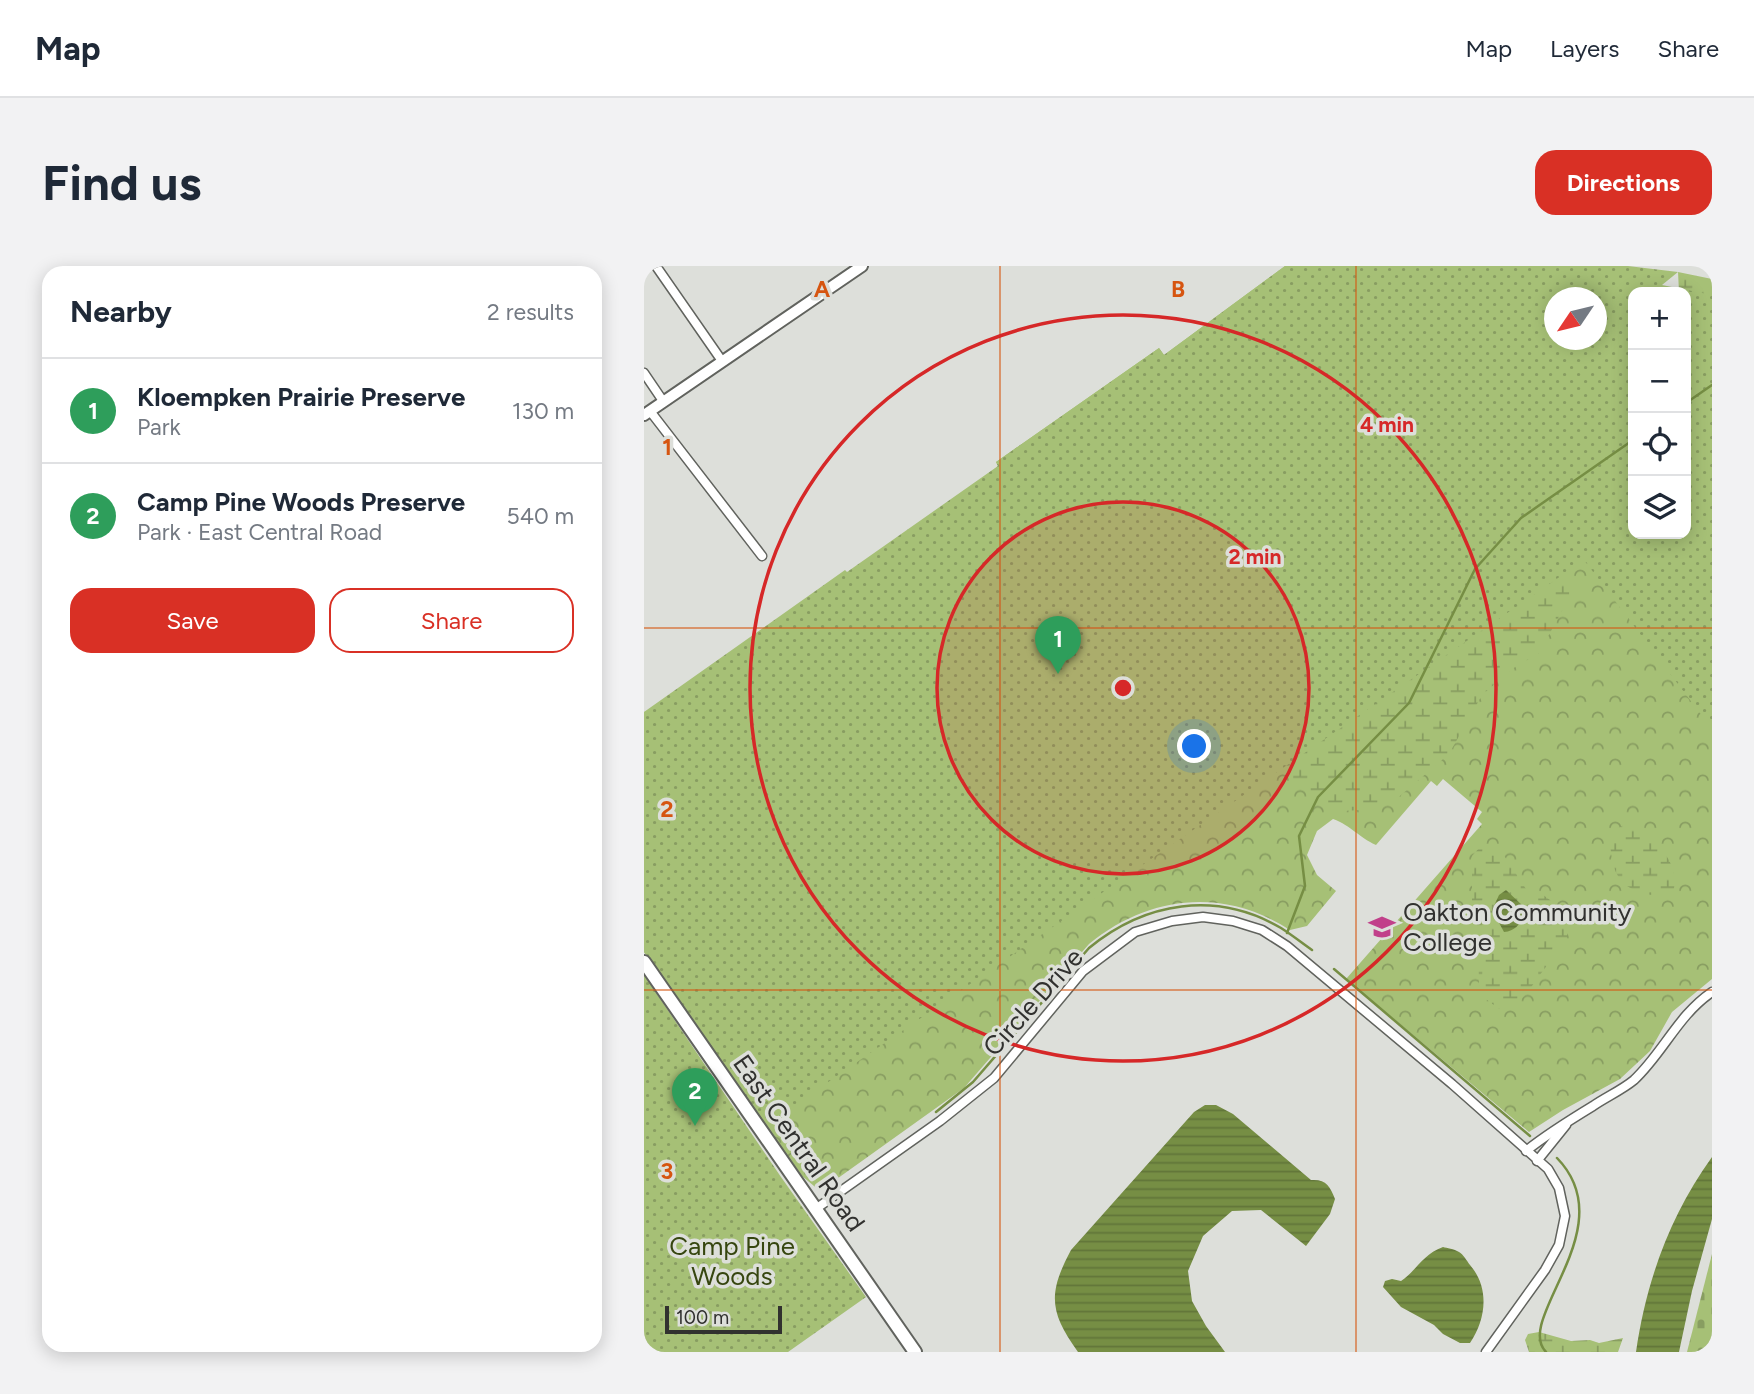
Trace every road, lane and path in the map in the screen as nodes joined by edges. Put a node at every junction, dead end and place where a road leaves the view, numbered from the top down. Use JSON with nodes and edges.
{"nodes":[{"id":1,"x":656,"y":266,"type":"edge"},
{"id":2,"x":862,"y":266,"type":"edge"},
{"id":3,"x":722,"y":361,"type":"junction"},
{"id":4,"x":644,"y":373,"type":"edge"},
{"id":5,"x":663,"y":401,"type":"junction"},
{"id":6,"x":647,"y":413,"type":"edge"},
{"id":7,"x":762,"y":556,"type":"dead end"},
{"id":8,"x":644,"y":962,"type":"edge"},
{"id":9,"x":1712,"y":992,"type":"edge"},
{"id":10,"x":1569,"y":1121,"type":"junction"},
{"id":11,"x":1526,"y":1151,"type":"junction"},
{"id":12,"x":1537,"y":1161,"type":"junction"},
{"id":13,"x":817,"y":1208,"type":"junction"},
{"id":14,"x":915,"y":1352,"type":"edge"},
{"id":15,"x":1486,"y":1352,"type":"edge"}],
"edges":[{"from":1,"to":3,"type":"street"},
{"from":2,"to":3,"type":"street"},
{"from":3,"to":5,"type":"street"},
{"from":4,"to":5,"type":"street"},
{"from":5,"to":6,"type":"street"},
{"from":6,"to":7,"type":"street"},
{"from":8,"to":13,"type":"main road","name":"East Central Road"},
{"from":9,"to":10,"type":"street"},
{"from":10,"to":11,"type":"street"},
{"from":10,"to":12,"type":"street"},
{"from":11,"to":12,"type":"street","name":"Circle Drive"},
{"from":11,"to":13,"type":"street","name":"Circle Drive"},
{"from":12,"to":15,"type":"street","name":"Circle Drive"},
{"from":13,"to":14,"type":"main road","name":"East Central Road"}]}
